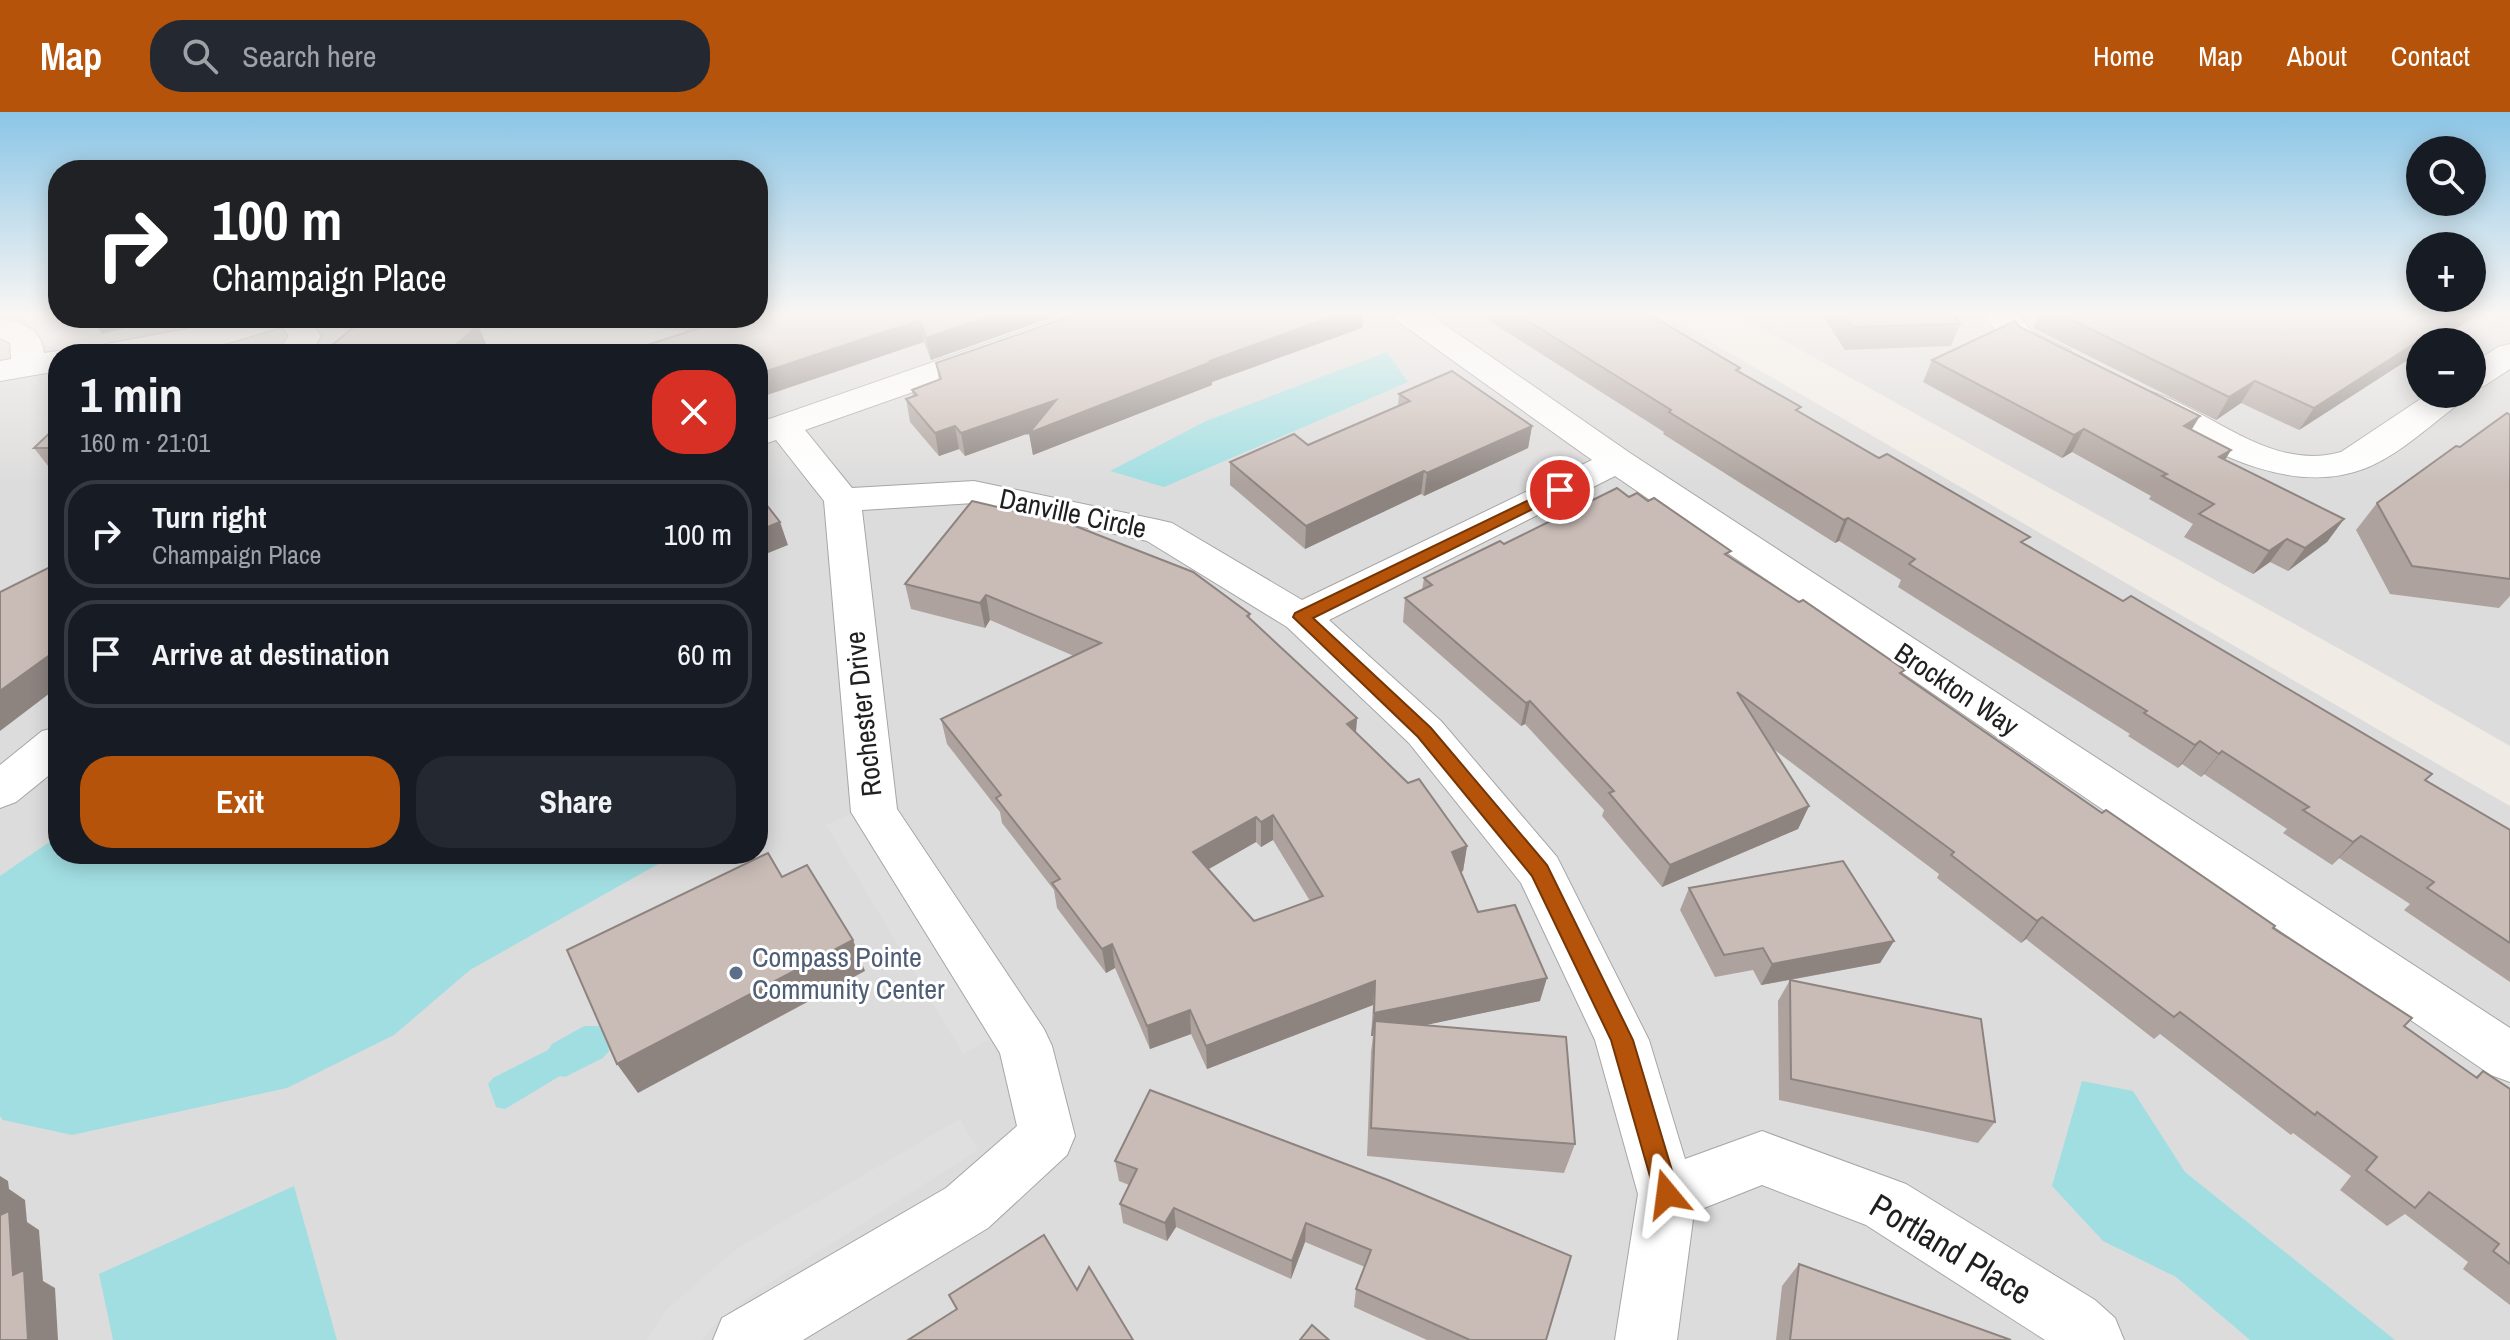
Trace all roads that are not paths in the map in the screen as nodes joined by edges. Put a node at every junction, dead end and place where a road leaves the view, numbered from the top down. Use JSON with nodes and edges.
{"nodes":[{"id":1,"x":943,"y":370,"type":"edge"},
{"id":2,"x":1488,"y":370,"type":"edge"},
{"id":3,"x":2084,"y":370,"type":"edge"},
{"id":4,"x":2430,"y":408,"type":"edge"},
{"id":5,"x":770,"y":431,"type":"edge"},
{"id":6,"x":1617,"y":461,"type":"junction"},
{"id":7,"x":842,"y":500,"type":"junction"},
{"id":8,"x":1301,"y":617,"type":"junction"},
{"id":9,"x":48,"y":751,"type":"edge"},
{"id":10,"x":0,"y":790,"type":"edge"},
{"id":11,"x":2510,"y":1058,"type":"edge"},
{"id":12,"x":1667,"y":1194,"type":"junction"},
{"id":13,"x":744,"y":1340,"type":"edge"},
{"id":14,"x":1646,"y":1340,"type":"edge"},
{"id":15,"x":2093,"y":1340,"type":"edge"}],
"edges":[{"from":1,"to":5,"type":"street"},
{"from":2,"to":6,"type":"street","name":"Brockton Way"},
{"from":3,"to":4,"type":"street"},
{"from":5,"to":7,"type":"street"},
{"from":6,"to":8,"type":"street"},
{"from":6,"to":11,"type":"street","name":"Brockton Way"},
{"from":7,"to":8,"type":"street","name":"Danville Circle"},
{"from":7,"to":13,"type":"street","name":"Rochester Drive"},
{"from":8,"to":12,"type":"street","name":"Danville Circle"},
{"from":9,"to":10,"type":"street"},
{"from":12,"to":14,"type":"street","name":"Danville Circle"},
{"from":12,"to":15,"type":"street","name":"Portland Place"}]}
